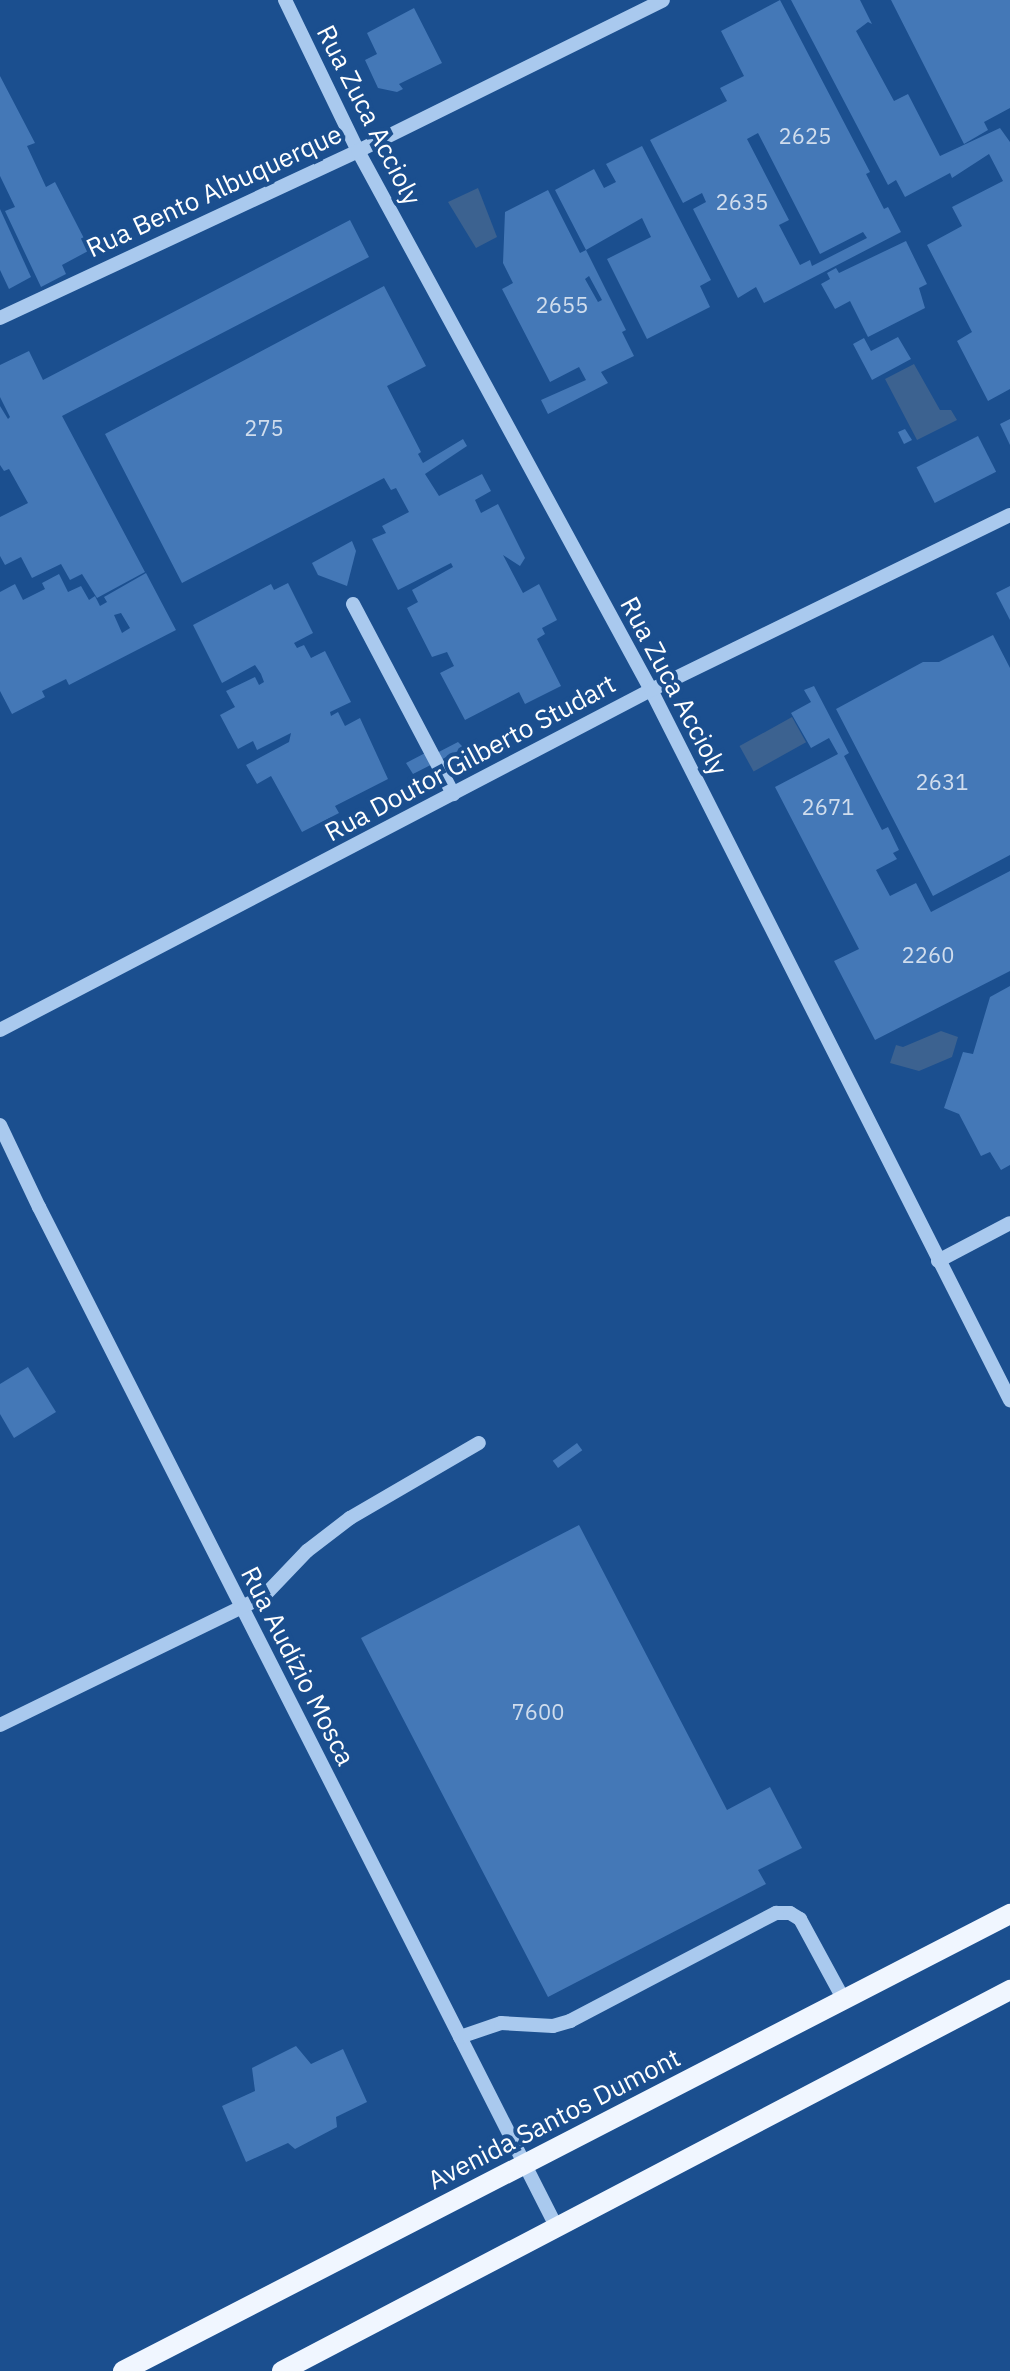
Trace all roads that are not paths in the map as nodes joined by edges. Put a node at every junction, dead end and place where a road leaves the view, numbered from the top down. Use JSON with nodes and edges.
{"nodes":[{"id":1,"x":285,"y":0,"type":"edge"},
{"id":2,"x":663,"y":0,"type":"edge"},
{"id":3,"x":358,"y":151,"type":"junction"},
{"id":4,"x":0,"y":318,"type":"edge"},
{"id":5,"x":1010,"y":515,"type":"edge"},
{"id":6,"x":353,"y":604,"type":"dead end"},
{"id":7,"x":651,"y":690,"type":"junction"},
{"id":8,"x":453,"y":794,"type":"junction"},
{"id":9,"x":0,"y":1030,"type":"edge"},
{"id":10,"x":0,"y":1125,"type":"edge"},
{"id":11,"x":1010,"y":1223,"type":"edge"},
{"id":12,"x":938,"y":1261,"type":"junction"},
{"id":13,"x":1010,"y":1400,"type":"edge"},
{"id":14,"x":479,"y":1443,"type":"dead end"},
{"id":15,"x":242,"y":1609,"type":"junction"},
{"id":16,"x":0,"y":1725,"type":"edge"},
{"id":17,"x":1010,"y":1914,"type":"edge"},
{"id":18,"x":1010,"y":1990,"type":"edge"},
{"id":19,"x":844,"y":2000,"type":"junction"},
{"id":20,"x":460,"y":2037,"type":"junction"},
{"id":21,"x":524,"y":2164,"type":"junction"},
{"id":22,"x":557,"y":2228,"type":"junction"},
{"id":23,"x":123,"y":2371,"type":"edge"},
{"id":24,"x":282,"y":2371,"type":"edge"}],
"edges":[{"from":1,"to":3,"type":"street","name":"Rua Zuca Accioly"},
{"from":2,"to":3,"type":"street","name":"Rua Bento Albuquerque"},
{"from":3,"to":4,"type":"street","name":"Rua Bento Albuquerque"},
{"from":3,"to":7,"type":"street","name":"Rua Zuca Accioly"},
{"from":5,"to":7,"type":"street","name":"Rua Doutor Gilberto Studart"},
{"from":6,"to":8,"type":"street"},
{"from":7,"to":8,"type":"street","name":"Rua Doutor Gilberto Studart"},
{"from":7,"to":12,"type":"street","name":"Rua Zuca Accioly"},
{"from":8,"to":9,"type":"street","name":"Rua Doutor Gilberto Studart"},
{"from":10,"to":15,"type":"street","name":"Rua Audízio Mosca"},
{"from":11,"to":12,"type":"street"},
{"from":12,"to":13,"type":"street","name":"Rua Zuca Accioly"},
{"from":14,"to":15,"type":"street"},
{"from":15,"to":16,"type":"street"},
{"from":15,"to":20,"type":"street","name":"Rua Audízio Mosca"},
{"from":17,"to":19,"type":"main road","name":"Avenida Santos Dumont"},
{"from":18,"to":22,"type":"main road"},
{"from":19,"to":20,"type":"street"},
{"from":19,"to":21,"type":"main road","name":"Avenida Santos Dumont"},
{"from":20,"to":21,"type":"street","name":"Rua Audízio Mosca"},
{"from":21,"to":22,"type":"street","name":"Rua Audízio Mosca"},
{"from":21,"to":23,"type":"main road","name":"Avenida Santos Dumont"},
{"from":22,"to":24,"type":"main road"}]}
